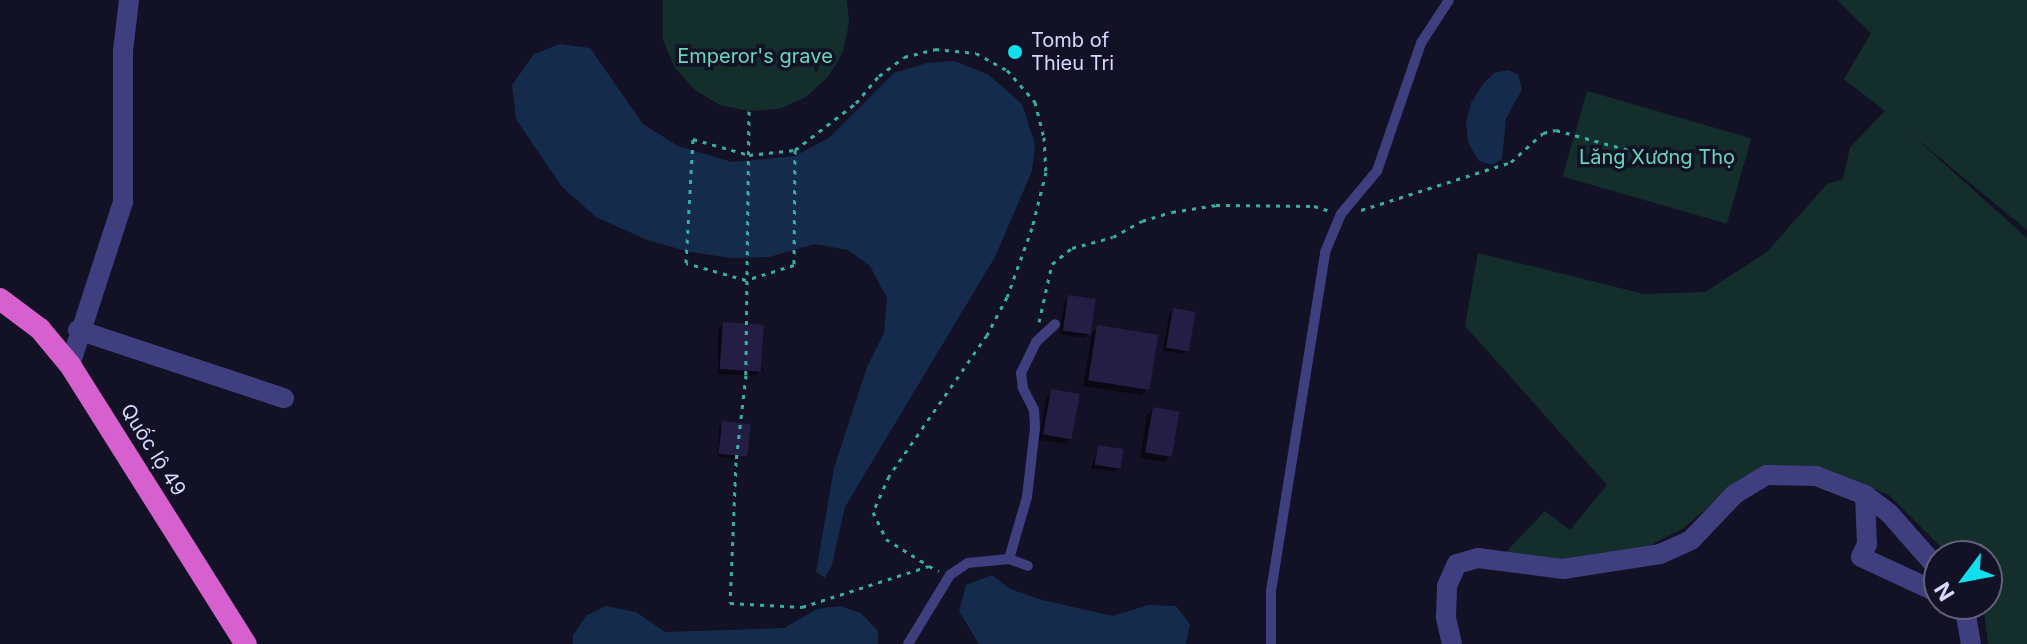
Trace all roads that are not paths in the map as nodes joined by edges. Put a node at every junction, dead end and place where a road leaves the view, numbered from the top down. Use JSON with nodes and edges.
{"nodes":[{"id":1,"x":129,"y":0,"type":"edge"},
{"id":2,"x":1449,"y":0,"type":"edge"},
{"id":3,"x":0,"y":299,"type":"edge"},
{"id":4,"x":1055,"y":324,"type":"dead end"},
{"id":5,"x":78,"y":330,"type":"junction"},
{"id":6,"x":70,"y":365,"type":"junction"},
{"id":7,"x":284,"y":398,"type":"dead end"},
{"id":8,"x":1865,"y":495,"type":"junction"},
{"id":9,"x":1923,"y":552,"type":"edge"},
{"id":10,"x":1009,"y":559,"type":"junction"},
{"id":11,"x":1028,"y":566,"type":"dead end"},
{"id":12,"x":1923,"y":586,"type":"edge"},
{"id":13,"x":1967,"y":620,"type":"edge"},
{"id":14,"x":246,"y":644,"type":"edge"},
{"id":15,"x":908,"y":644,"type":"edge"},
{"id":16,"x":1271,"y":644,"type":"edge"},
{"id":17,"x":1452,"y":644,"type":"edge"},
{"id":18,"x":1971,"y":644,"type":"edge"}],
"edges":[{"from":1,"to":5,"type":"street"},
{"from":2,"to":16,"type":"lane"},
{"from":3,"to":6,"type":"highway","name":"Quốc lộ 49"},
{"from":4,"to":10,"type":"lane"},
{"from":5,"to":6,"type":"street"},
{"from":5,"to":7,"type":"street"},
{"from":6,"to":14,"type":"highway","name":"Quốc lộ 49"},
{"from":8,"to":9,"type":"street"},
{"from":8,"to":12,"type":"street"},
{"from":8,"to":17,"type":"street"},
{"from":10,"to":11,"type":"lane"},
{"from":10,"to":15,"type":"lane"},
{"from":13,"to":18,"type":"street"}]}
